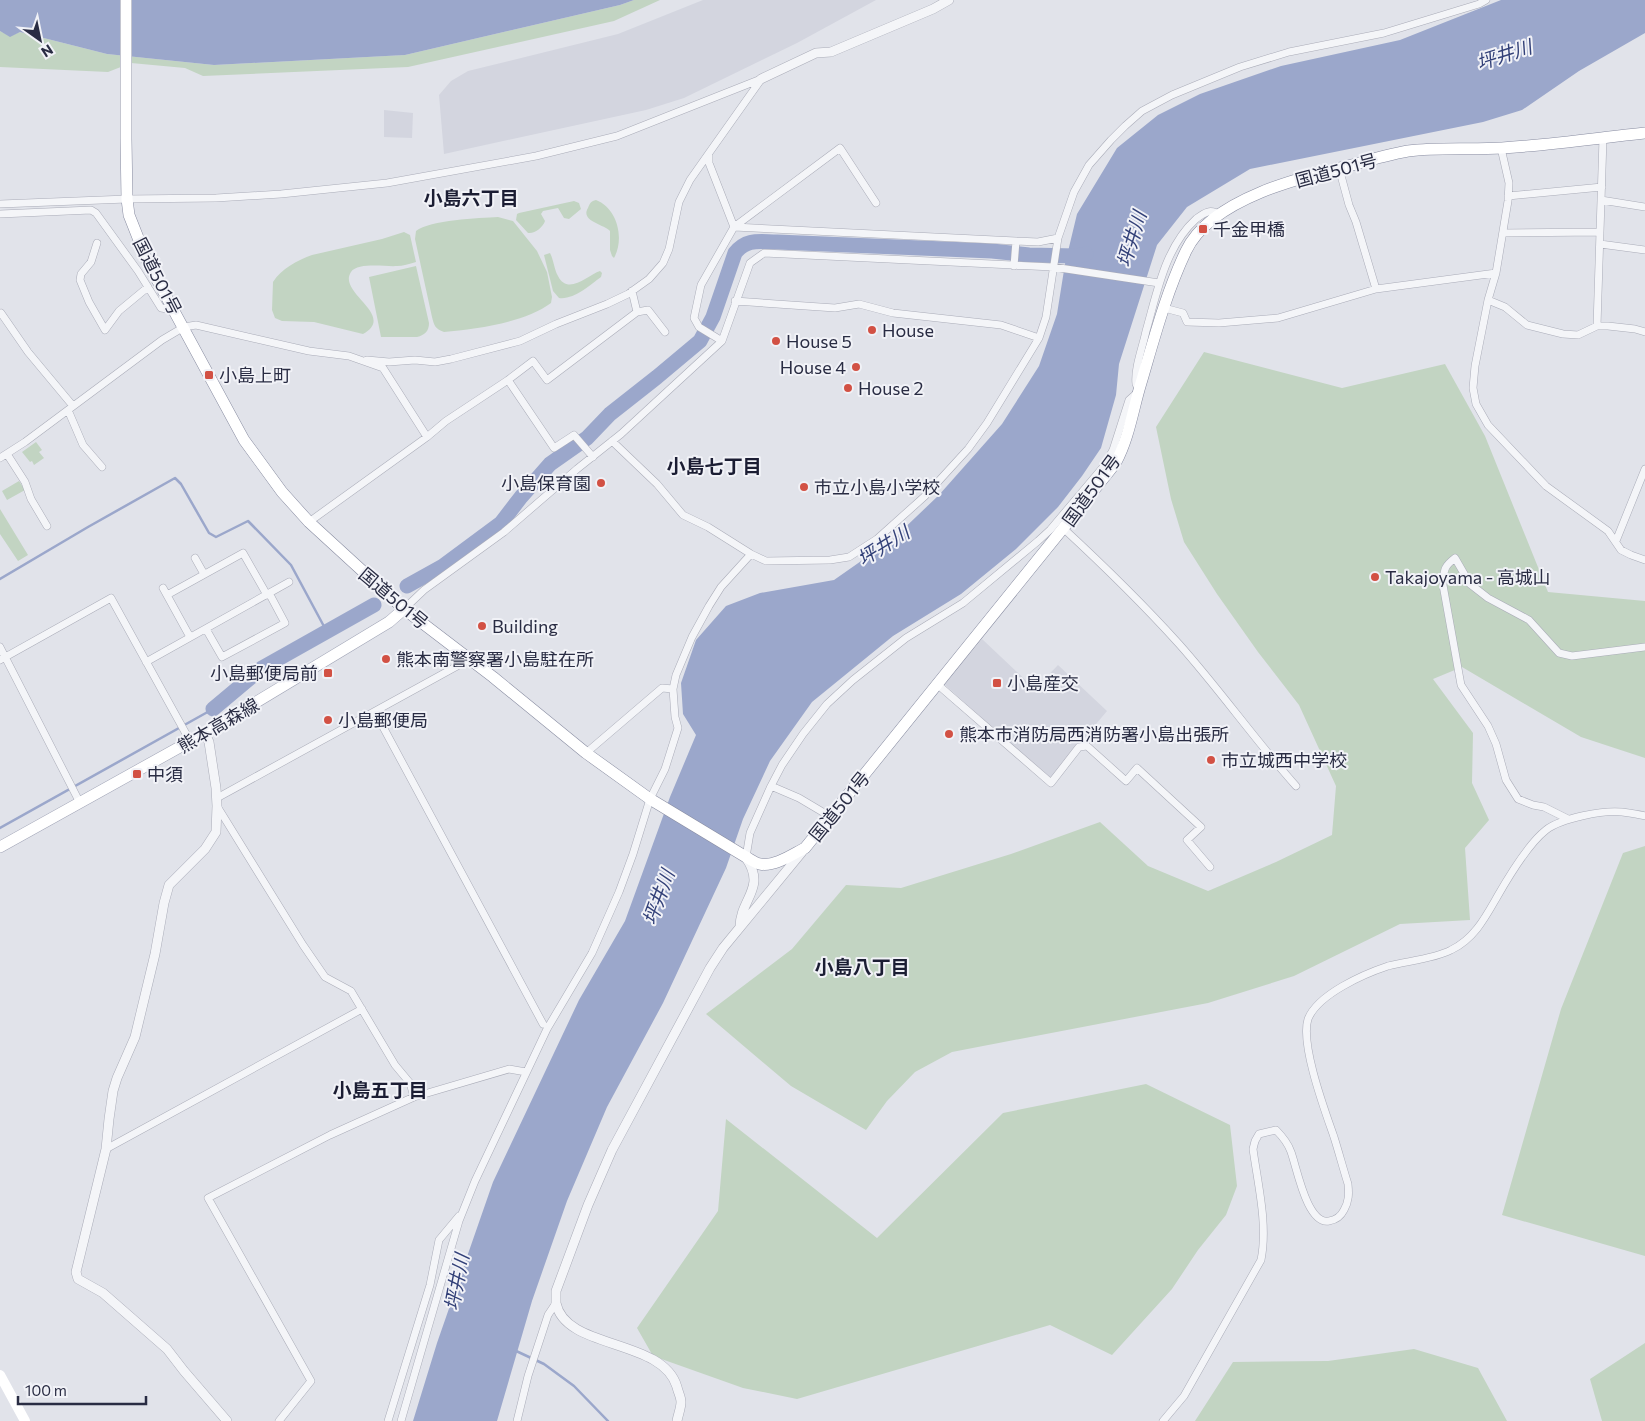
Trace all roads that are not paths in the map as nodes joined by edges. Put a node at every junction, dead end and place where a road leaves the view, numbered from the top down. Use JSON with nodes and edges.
{"nodes":[{"id":1,"x":126,"y":0,"type":"edge"},
{"id":2,"x":949,"y":0,"type":"edge"},
{"id":3,"x":1486,"y":0,"type":"edge"},
{"id":4,"x":761,"y":79,"type":"junction"},
{"id":5,"x":1645,"y":133,"type":"edge"},
{"id":6,"x":1603,"y":138,"type":"junction"},
{"id":7,"x":1501,"y":148,"type":"junction"},
{"id":8,"x":709,"y":153,"type":"junction"},
{"id":9,"x":1338,"y":168,"type":"junction"},
{"id":10,"x":1602,"y":188,"type":"junction"},
{"id":11,"x":126,"y":194,"type":"junction"},
{"id":12,"x":1508,"y":196,"type":"junction"},
{"id":13,"x":1601,"y":200,"type":"junction"},
{"id":14,"x":876,"y":203,"type":"dead end"},
{"id":15,"x":0,"y":204,"type":"edge"},
{"id":16,"x":1645,"y":207,"type":"edge"},
{"id":17,"x":0,"y":214,"type":"edge"},
{"id":18,"x":1220,"y":215,"type":"junction"},
{"id":19,"x":734,"y":227,"type":"junction"},
{"id":20,"x":1600,"y":232,"type":"junction"},
{"id":21,"x":1503,"y":233,"type":"junction"},
{"id":22,"x":1057,"y":240,"type":"junction"},
{"id":23,"x":1016,"y":242,"type":"junction"},
{"id":24,"x":97,"y":243,"type":"dead end"},
{"id":25,"x":1600,"y":244,"type":"junction"},
{"id":26,"x":1645,"y":250,"type":"edge"},
{"id":27,"x":1014,"y":266,"type":"junction"},
{"id":28,"x":1055,"y":266,"type":"junction"},
{"id":29,"x":1496,"y":273,"type":"junction"},
{"id":30,"x":1156,"y":283,"type":"junction"},
{"id":31,"x":148,"y":286,"type":"junction"},
{"id":32,"x":1376,"y":289,"type":"junction"},
{"id":33,"x":632,"y":291,"type":"junction"},
{"id":34,"x":1488,"y":300,"type":"junction"},
{"id":35,"x":736,"y":301,"type":"junction"},
{"id":36,"x":1164,"y":308,"type":"junction"},
{"id":37,"x":174,"y":310,"type":"junction"},
{"id":38,"x":637,"y":312,"type":"junction"},
{"id":39,"x":0,"y":313,"type":"edge"},
{"id":40,"x":1597,"y":326,"type":"junction"},
{"id":41,"x":184,"y":327,"type":"junction"},
{"id":42,"x":665,"y":332,"type":"dead end"},
{"id":43,"x":1645,"y":332,"type":"edge"},
{"id":44,"x":1039,"y":338,"type":"junction"},
{"id":45,"x":722,"y":341,"type":"junction"},
{"id":46,"x":355,"y":358,"type":"junction"},
{"id":47,"x":508,"y":380,"type":"junction"},
{"id":48,"x":1138,"y":391,"type":"junction"},
{"id":49,"x":70,"y":408,"type":"junction"},
{"id":50,"x":426,"y":437,"type":"junction"},
{"id":51,"x":612,"y":441,"type":"junction"},
{"id":52,"x":3,"y":456,"type":"edge"},
{"id":53,"x":593,"y":457,"type":"junction"},
{"id":54,"x":102,"y":467,"type":"dead end"},
{"id":55,"x":1645,"y":469,"type":"edge"},
{"id":56,"x":309,"y":522,"type":"junction"},
{"id":57,"x":47,"y":526,"type":"dead end"},
{"id":58,"x":1063,"y":528,"type":"junction"},
{"id":59,"x":1616,"y":541,"type":"junction"},
{"id":60,"x":751,"y":554,"type":"junction"},
{"id":61,"x":195,"y":558,"type":"dead end"},
{"id":62,"x":1645,"y":560,"type":"edge"},
{"id":63,"x":204,"y":574,"type":"junction"},
{"id":64,"x":289,"y":582,"type":"dead end"},
{"id":65,"x":268,"y":594,"type":"junction"},
{"id":66,"x":404,"y":608,"type":"junction"},
{"id":67,"x":206,"y":629,"type":"junction"},
{"id":68,"x":190,"y":637,"type":"junction"},
{"id":69,"x":0,"y":647,"type":"edge"},
{"id":70,"x":1645,"y":647,"type":"edge"},
{"id":71,"x":3,"y":659,"type":"edge"},
{"id":72,"x":470,"y":659,"type":"junction"},
{"id":73,"x":146,"y":662,"type":"junction"},
{"id":74,"x":937,"y":684,"type":"junction"},
{"id":75,"x":673,"y":689,"type":"junction"},
{"id":76,"x":375,"y":712,"type":"junction"},
{"id":77,"x":206,"y":733,"type":"junction"},
{"id":78,"x":190,"y":741,"type":"junction"},
{"id":79,"x":586,"y":753,"type":"junction"},
{"id":80,"x":771,"y":786,"type":"junction"},
{"id":81,"x":1296,"y":786,"type":"dead end"},
{"id":82,"x":652,"y":800,"type":"junction"},
{"id":83,"x":217,"y":802,"type":"junction"},
{"id":84,"x":80,"y":803,"type":"junction"},
{"id":85,"x":1645,"y":816,"type":"edge"},
{"id":86,"x":831,"y":817,"type":"junction"},
{"id":87,"x":1568,"y":819,"type":"junction"},
{"id":88,"x":0,"y":847,"type":"edge"},
{"id":89,"x":805,"y":848,"type":"junction"},
{"id":90,"x":744,"y":856,"type":"junction"},
{"id":91,"x":1210,"y":867,"type":"dead end"},
{"id":92,"x":740,"y":928,"type":"junction"},
{"id":93,"x":362,"y":1009,"type":"junction"},
{"id":94,"x":543,"y":1024,"type":"dead end"},
{"id":95,"x":526,"y":1072,"type":"junction"},
{"id":96,"x":414,"y":1097,"type":"junction"},
{"id":97,"x":106,"y":1149,"type":"junction"},
{"id":98,"x":462,"y":1212,"type":"junction"},
{"id":99,"x":556,"y":1303,"type":"junction"},
{"id":100,"x":0,"y":1375,"type":"edge"},
{"id":101,"x":25,"y":1421,"type":"edge"},
{"id":102,"x":227,"y":1421,"type":"edge"},
{"id":103,"x":279,"y":1421,"type":"edge"},
{"id":104,"x":388,"y":1421,"type":"edge"},
{"id":105,"x":400,"y":1421,"type":"edge"},
{"id":106,"x":517,"y":1421,"type":"edge"},
{"id":107,"x":677,"y":1421,"type":"edge"},
{"id":108,"x":1163,"y":1421,"type":"edge"}],
"edges":[{"from":1,"to":11,"type":"main road","name":"国道501号"},
{"from":2,"to":4,"type":"street"},
{"from":3,"to":22,"type":"street"},
{"from":4,"to":8,"type":"street"},
{"from":4,"to":11,"type":"street"},
{"from":5,"to":6,"type":"main road","name":"国道501号"},
{"from":6,"to":7,"type":"main road","name":"国道501号"},
{"from":6,"to":10,"type":"street"},
{"from":7,"to":9,"type":"main road","name":"国道501号"},
{"from":7,"to":12,"type":"street"},
{"from":8,"to":19,"type":"street"},
{"from":8,"to":33,"type":"street"},
{"from":9,"to":18,"type":"main road","name":"国道501号"},
{"from":9,"to":32,"type":"street"},
{"from":10,"to":12,"type":"street"},
{"from":10,"to":13,"type":"street"},
{"from":11,"to":15,"type":"street"},
{"from":11,"to":37,"type":"main road","name":"国道501号"},
{"from":12,"to":21,"type":"street"},
{"from":13,"to":16,"type":"street"},
{"from":13,"to":20,"type":"street"},
{"from":14,"to":19,"type":"street"},
{"from":17,"to":31,"type":"street"},
{"from":18,"to":30,"type":"street"},
{"from":18,"to":36,"type":"main road","name":"国道501号"},
{"from":19,"to":23,"type":"street"},
{"from":19,"to":45,"type":"street"},
{"from":20,"to":21,"type":"street"},
{"from":20,"to":25,"type":"street"},
{"from":21,"to":29,"type":"street"},
{"from":22,"to":23,"type":"street"},
{"from":22,"to":28,"type":"street"},
{"from":23,"to":27,"type":"street"},
{"from":24,"to":31,"type":"street"},
{"from":25,"to":26,"type":"street"},
{"from":25,"to":40,"type":"street"},
{"from":27,"to":28,"type":"street"},
{"from":27,"to":35,"type":"street"},
{"from":28,"to":30,"type":"street"},
{"from":28,"to":44,"type":"street"},
{"from":29,"to":32,"type":"street"},
{"from":29,"to":34,"type":"street"},
{"from":30,"to":48,"type":"street"},
{"from":31,"to":37,"type":"street"},
{"from":32,"to":36,"type":"street"},
{"from":33,"to":38,"type":"street"},
{"from":33,"to":46,"type":"street"},
{"from":34,"to":40,"type":"street"},
{"from":34,"to":59,"type":"street"},
{"from":35,"to":44,"type":"street"},
{"from":35,"to":45,"type":"street"},
{"from":36,"to":48,"type":"main road","name":"国道501号"},
{"from":37,"to":41,"type":"main road","name":"国道501号"},
{"from":38,"to":42,"type":"street"},
{"from":38,"to":47,"type":"street"},
{"from":39,"to":49,"type":"street"},
{"from":40,"to":43,"type":"street"},
{"from":41,"to":46,"type":"street"},
{"from":41,"to":49,"type":"street"},
{"from":41,"to":56,"type":"main road","name":"国道501号"},
{"from":44,"to":60,"type":"street"},
{"from":45,"to":51,"type":"street"},
{"from":46,"to":50,"type":"street"},
{"from":47,"to":50,"type":"street"},
{"from":47,"to":53,"type":"street"},
{"from":48,"to":58,"type":"main road","name":"国道501号"},
{"from":48,"to":80,"type":"street"},
{"from":49,"to":52,"type":"street"},
{"from":49,"to":54,"type":"street"},
{"from":50,"to":56,"type":"street"},
{"from":51,"to":53,"type":"street"},
{"from":51,"to":60,"type":"street"},
{"from":52,"to":57,"type":"street"},
{"from":53,"to":66,"type":"street"},
{"from":55,"to":59,"type":"street"},
{"from":56,"to":66,"type":"main road","name":"国道501号"},
{"from":58,"to":74,"type":"main road","name":"国道501号"},
{"from":58,"to":81,"type":"street"},
{"from":59,"to":62,"type":"street"},
{"from":60,"to":75,"type":"street"},
{"from":61,"to":63,"type":"street"},
{"from":63,"to":65,"type":"street"},
{"from":63,"to":68,"type":"street"},
{"from":64,"to":65,"type":"street"},
{"from":65,"to":67,"type":"street"},
{"from":65,"to":67,"type":"street"},
{"from":66,"to":72,"type":"main road","name":"国道501号"},
{"from":66,"to":77,"type":"main road","name":"熊本高森線"},
{"from":67,"to":68,"type":"street"},
{"from":68,"to":73,"type":"street"},
{"from":69,"to":71,"type":"street"},
{"from":70,"to":87,"type":"street"},
{"from":71,"to":73,"type":"street"},
{"from":71,"to":84,"type":"street"},
{"from":72,"to":76,"type":"street"},
{"from":72,"to":79,"type":"main road","name":"国道501号"},
{"from":73,"to":78,"type":"street"},
{"from":74,"to":86,"type":"main road","name":"国道501号"},
{"from":74,"to":91,"type":"street"},
{"from":75,"to":79,"type":"street"},
{"from":75,"to":82,"type":"street"},
{"from":76,"to":83,"type":"street"},
{"from":76,"to":94,"type":"street"},
{"from":77,"to":78,"type":"main road","name":"熊本高森線"},
{"from":77,"to":83,"type":"street"},
{"from":78,"to":84,"type":"main road","name":"熊本高森線"},
{"from":79,"to":82,"type":"main road","name":"国道501号"},
{"from":80,"to":86,"type":"street"},
{"from":80,"to":90,"type":"street"},
{"from":82,"to":90,"type":"main road","name":"国道501号"},
{"from":82,"to":95,"type":"street"},
{"from":83,"to":93,"type":"street"},
{"from":83,"to":97,"type":"street"},
{"from":84,"to":88,"type":"main road","name":"熊本高森線"},
{"from":85,"to":87,"type":"street"},
{"from":86,"to":89,"type":"main road","name":"国道501号"},
{"from":87,"to":108,"type":"street"},
{"from":89,"to":90,"type":"main road","name":"国道501号"},
{"from":89,"to":92,"type":"street"},
{"from":90,"to":92,"type":"street"},
{"from":92,"to":99,"type":"street"},
{"from":93,"to":96,"type":"street"},
{"from":93,"to":97,"type":"street"},
{"from":95,"to":96,"type":"street"},
{"from":95,"to":98,"type":"street"},
{"from":96,"to":103,"type":"street"},
{"from":97,"to":102,"type":"street"},
{"from":98,"to":104,"type":"street"},
{"from":98,"to":105,"type":"street"},
{"from":99,"to":106,"type":"street"},
{"from":99,"to":107,"type":"street"},
{"from":100,"to":101,"type":"main road"}]}
